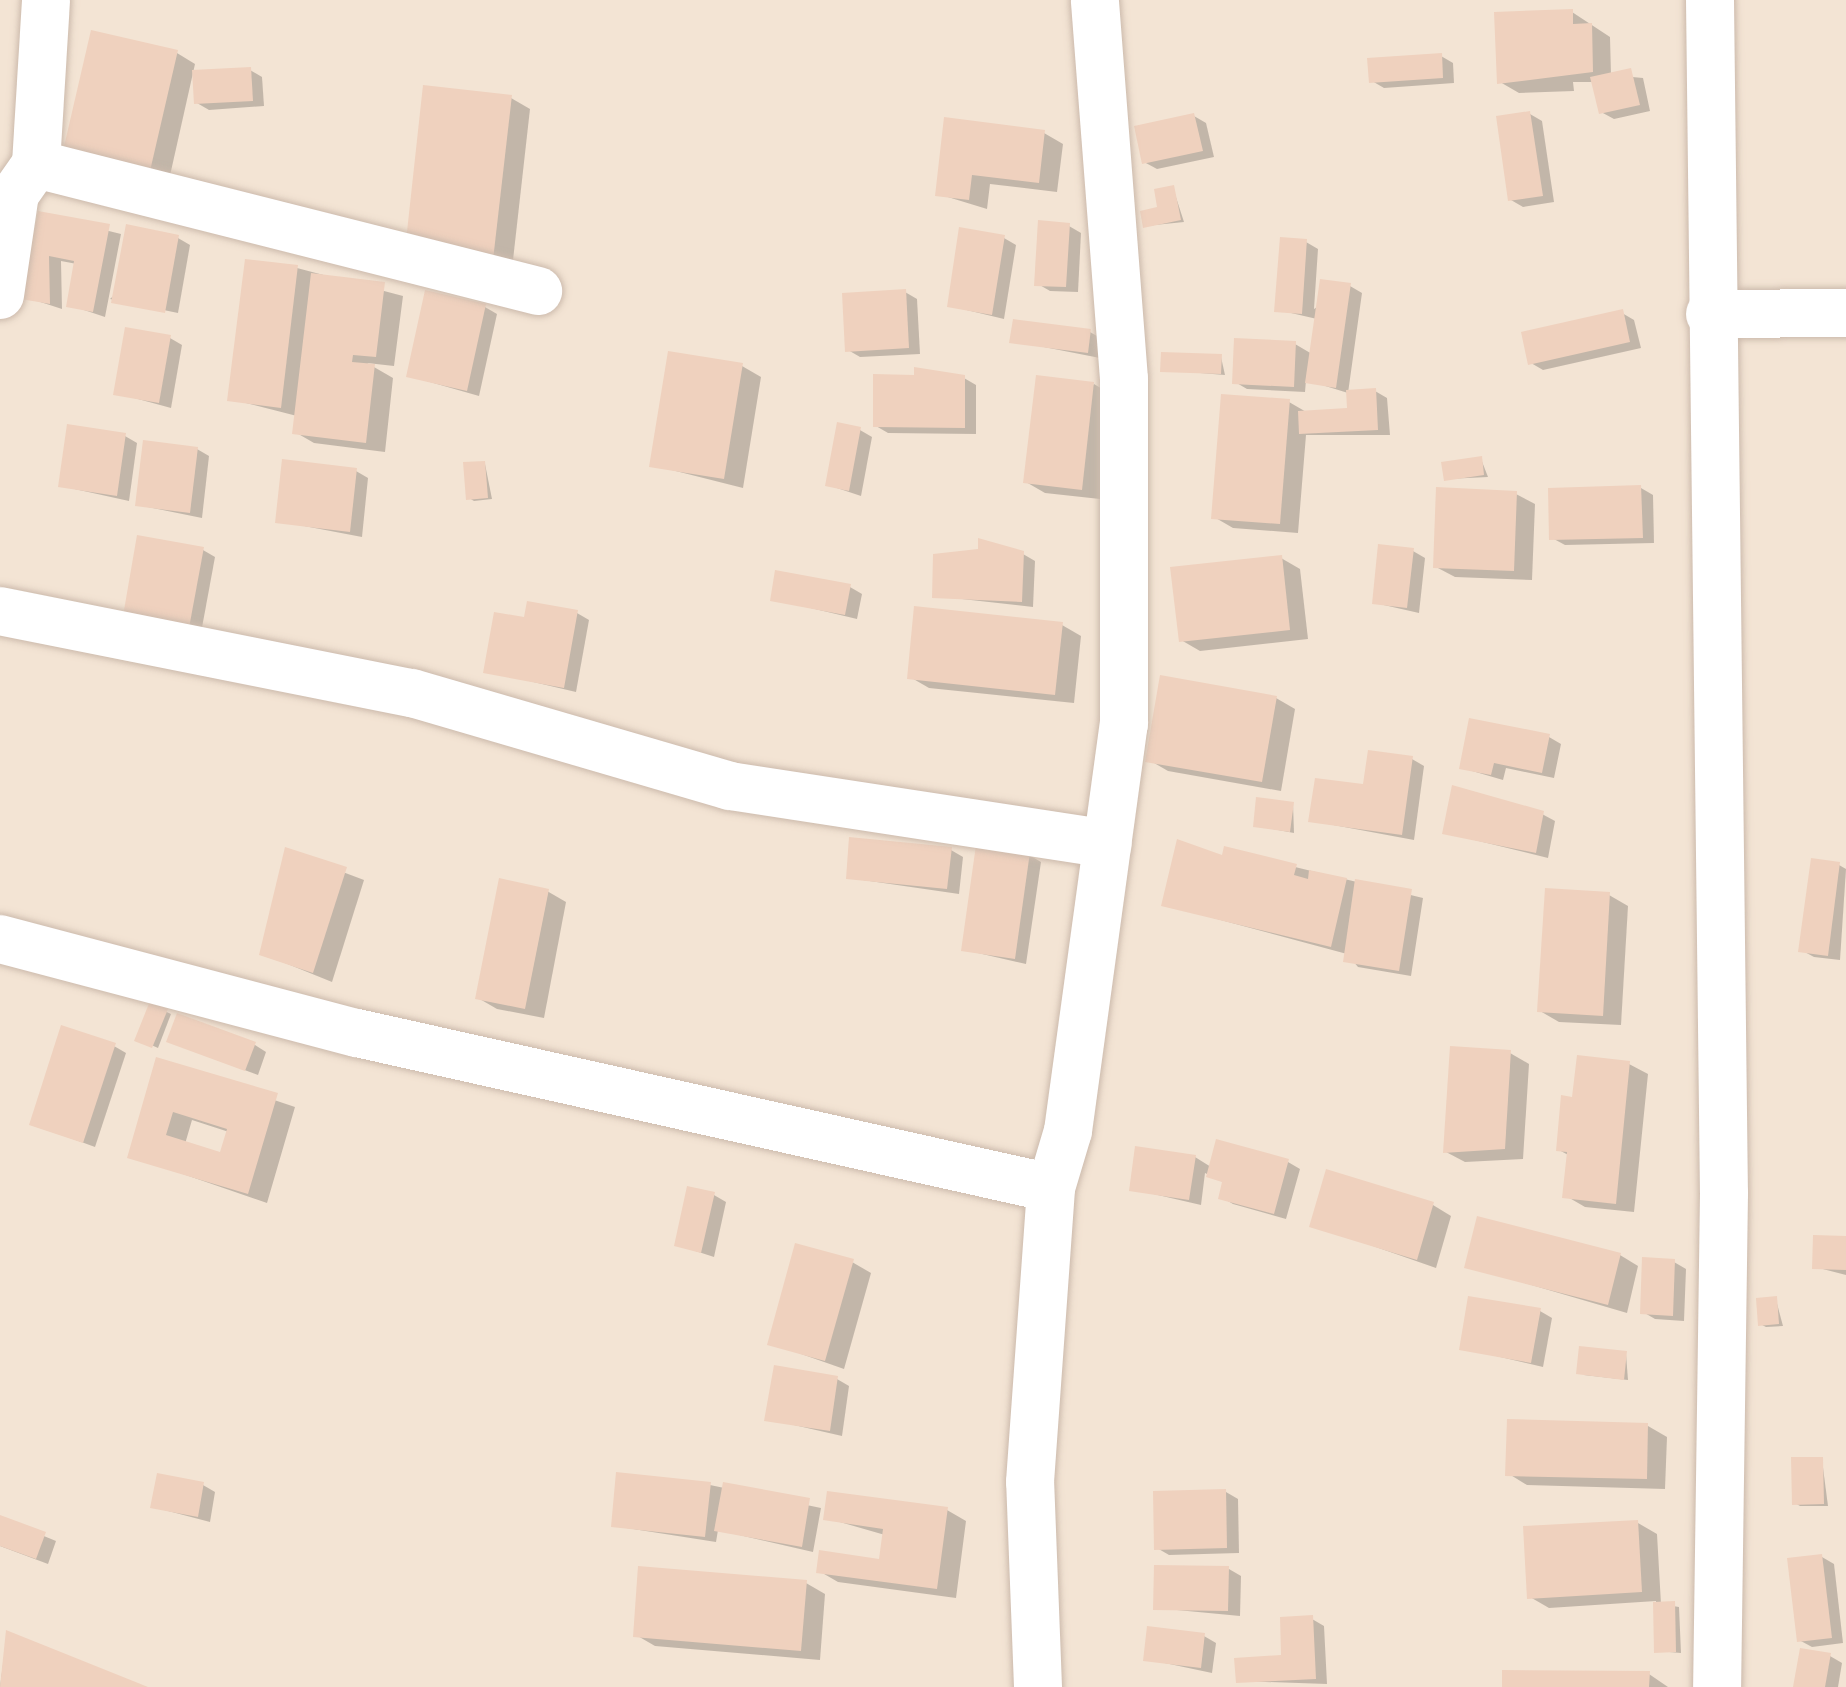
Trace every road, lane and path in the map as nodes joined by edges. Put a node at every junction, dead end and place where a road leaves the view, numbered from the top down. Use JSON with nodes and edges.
{"nodes":[{"id":1,"x":46,"y":0,"type":"edge"},
{"id":2,"x":1095,"y":0,"type":"edge"},
{"id":3,"x":1710,"y":0,"type":"edge"},
{"id":4,"x":36,"y":164,"type":"junction"},
{"id":5,"x":538,"y":291,"type":"dead end"},
{"id":6,"x":0,"y":295,"type":"edge"},
{"id":7,"x":1846,"y":313,"type":"edge"},
{"id":8,"x":1710,"y":314,"type":"junction"},
{"id":9,"x":0,"y":611,"type":"edge"},
{"id":10,"x":1108,"y":844,"type":"junction"},
{"id":11,"x":0,"y":939,"type":"edge"},
{"id":12,"x":1051,"y":1188,"type":"junction"},
{"id":13,"x":1038,"y":1687,"type":"edge"},
{"id":14,"x":1718,"y":1687,"type":"edge"}],
"edges":[{"from":1,"to":4,"type":"street"},
{"from":2,"to":10,"type":"street"},
{"from":3,"to":8,"type":"street"},
{"from":4,"to":5,"type":"street"},
{"from":4,"to":6,"type":"street"},
{"from":7,"to":8,"type":"street"},
{"from":8,"to":14,"type":"street"},
{"from":9,"to":10,"type":"street"},
{"from":10,"to":12,"type":"street"},
{"from":11,"to":12,"type":"street"},
{"from":12,"to":13,"type":"street"}]}
